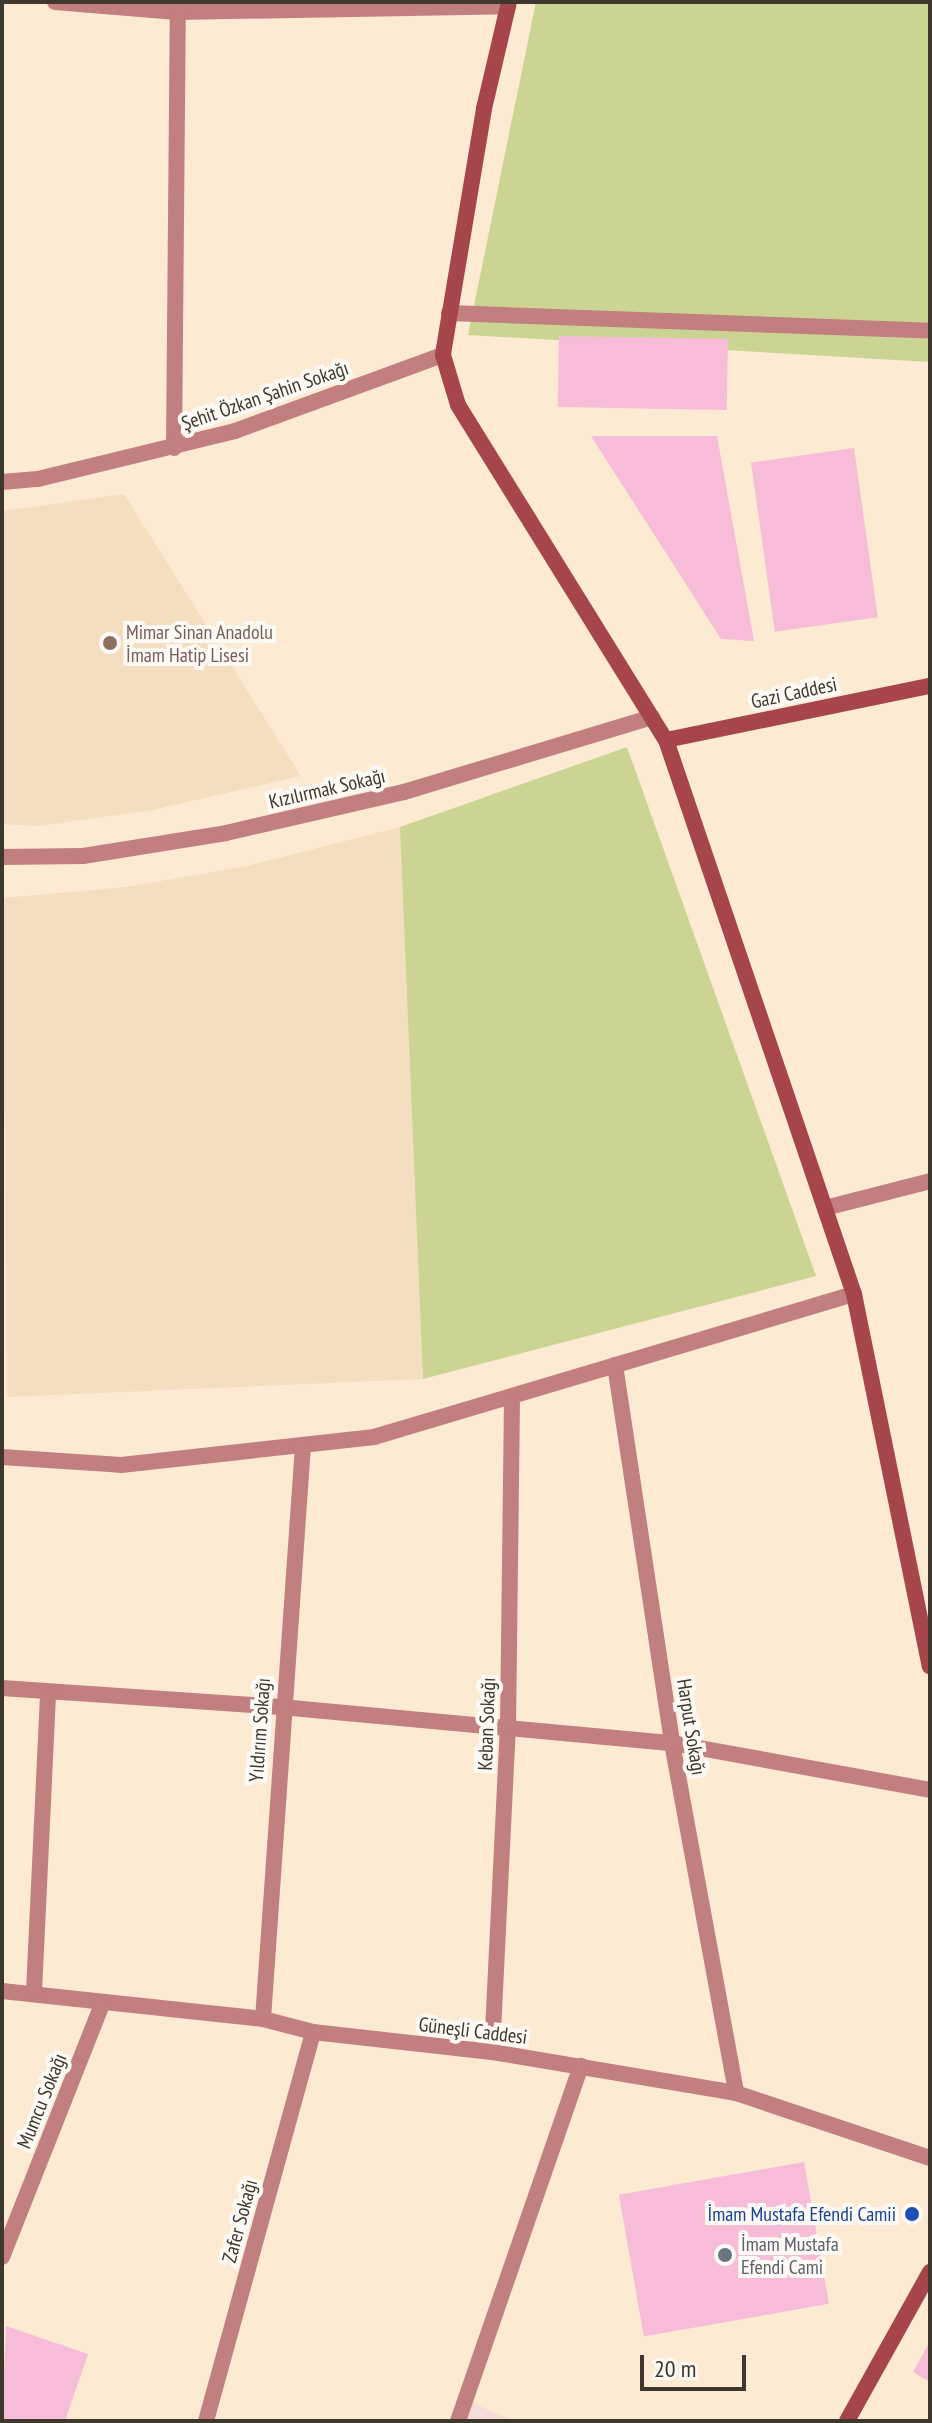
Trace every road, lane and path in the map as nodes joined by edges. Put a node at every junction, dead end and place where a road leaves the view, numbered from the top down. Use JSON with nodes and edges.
{"nodes":[{"id":1,"x":55,"y":2,"type":"edge"},
{"id":2,"x":509,"y":4,"type":"edge"},
{"id":3,"x":178,"y":7,"type":"edge"},
{"id":4,"x":449,"y":313,"type":"junction"},
{"id":5,"x":930,"y":331,"type":"edge"},
{"id":6,"x":443,"y":355,"type":"junction"},
{"id":7,"x":174,"y":448,"type":"junction"},
{"id":8,"x":2,"y":482,"type":"edge"},
{"id":9,"x":930,"y":686,"type":"edge"},
{"id":10,"x":652,"y":717,"type":"junction"},
{"id":11,"x":666,"y":740,"type":"junction"},
{"id":12,"x":2,"y":857,"type":"edge"},
{"id":13,"x":930,"y":1181,"type":"edge"},
{"id":14,"x":825,"y":1208,"type":"junction"},
{"id":15,"x":854,"y":1294,"type":"junction"},
{"id":16,"x":615,"y":1365,"type":"junction"},
{"id":17,"x":512,"y":1396,"type":"junction"},
{"id":18,"x":303,"y":1445,"type":"junction"},
{"id":19,"x":2,"y":1457,"type":"edge"},
{"id":20,"x":924,"y":1610,"type":"edge"},
{"id":21,"x":930,"y":1666,"type":"edge"},
{"id":22,"x":2,"y":1688,"type":"edge"},
{"id":23,"x":48,"y":1692,"type":"junction"},
{"id":24,"x":281,"y":1707,"type":"junction"},
{"id":25,"x":508,"y":1727,"type":"junction"},
{"id":26,"x":672,"y":1743,"type":"junction"},
{"id":27,"x":930,"y":1790,"type":"edge"},
{"id":28,"x":2,"y":1991,"type":"edge"},
{"id":29,"x":34,"y":1992,"type":"junction"},
{"id":30,"x":102,"y":2004,"type":"junction"},
{"id":31,"x":263,"y":2019,"type":"junction"},
{"id":32,"x":313,"y":2032,"type":"junction"},
{"id":33,"x":492,"y":2052,"type":"junction"},
{"id":34,"x":581,"y":2066,"type":"junction"},
{"id":35,"x":736,"y":2093,"type":"junction"},
{"id":36,"x":930,"y":2158,"type":"edge"},
{"id":37,"x":2,"y":2257,"type":"edge"},
{"id":38,"x":930,"y":2272,"type":"edge"},
{"id":39,"x":206,"y":2421,"type":"edge"},
{"id":40,"x":458,"y":2421,"type":"edge"},
{"id":41,"x":847,"y":2421,"type":"edge"}],
"edges":[{"from":1,"to":3,"type":"street"},
{"from":2,"to":3,"type":"street"},
{"from":2,"to":4,"type":"street"},
{"from":3,"to":7,"type":"street"},
{"from":4,"to":5,"type":"street"},
{"from":4,"to":6,"type":"street"},
{"from":6,"to":7,"type":"street","name":"Şehit Özkan Şahin Sokağı"},
{"from":6,"to":10,"type":"street"},
{"from":7,"to":8,"type":"street","name":"Şehit Özkan Şahin Sokağı"},
{"from":9,"to":11,"type":"street","name":"Gazi Caddesi"},
{"from":10,"to":11,"type":"street"},
{"from":10,"to":12,"type":"street","name":"Kızılırmak Sokağı"},
{"from":11,"to":14,"type":"street"},
{"from":13,"to":14,"type":"street"},
{"from":14,"to":15,"type":"street"},
{"from":15,"to":16,"type":"street"},
{"from":15,"to":20,"type":"street"},
{"from":16,"to":17,"type":"street"},
{"from":16,"to":26,"type":"street","name":"Harput Sokağı"},
{"from":17,"to":18,"type":"street"},
{"from":17,"to":25,"type":"street","name":"Keban Sokağı"},
{"from":18,"to":19,"type":"street"},
{"from":18,"to":24,"type":"street","name":"Yıldırım Sokağı"},
{"from":20,"to":21,"type":"street"},
{"from":22,"to":23,"type":"street"},
{"from":23,"to":24,"type":"street"},
{"from":23,"to":29,"type":"street"},
{"from":24,"to":25,"type":"street"},
{"from":24,"to":31,"type":"street","name":"Yıldırım Sokağı"},
{"from":25,"to":26,"type":"street"},
{"from":25,"to":33,"type":"street","name":"Keban Sokağı"},
{"from":26,"to":27,"type":"street"},
{"from":26,"to":35,"type":"street","name":"Harput Sokağı"},
{"from":28,"to":29,"type":"street","name":"Güneşli Caddesi"},
{"from":29,"to":30,"type":"street","name":"Güneşli Caddesi"},
{"from":30,"to":31,"type":"street","name":"Güneşli Caddesi"},
{"from":30,"to":37,"type":"street","name":"Mumcu Sokağı"},
{"from":31,"to":32,"type":"street","name":"Güneşli Caddesi"},
{"from":32,"to":33,"type":"street","name":"Güneşli Caddesi"},
{"from":32,"to":39,"type":"street","name":"Zafer Sokağı"},
{"from":33,"to":34,"type":"street","name":"Güneşli Caddesi"},
{"from":34,"to":35,"type":"street","name":"Güneşli Caddesi"},
{"from":34,"to":40,"type":"street"},
{"from":35,"to":36,"type":"street","name":"Güneşli Caddesi"},
{"from":38,"to":41,"type":"street"}]}
